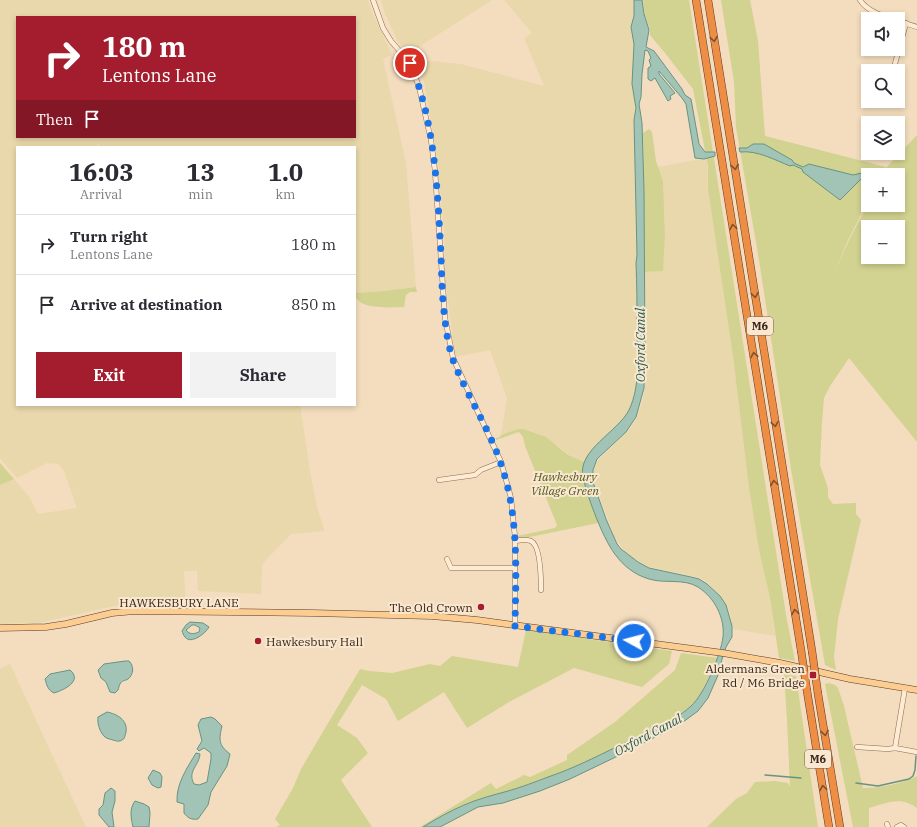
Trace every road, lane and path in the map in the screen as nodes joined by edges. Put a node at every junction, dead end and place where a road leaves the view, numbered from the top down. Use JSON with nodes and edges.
{"nodes":[{"id":1,"x":373,"y":0,"type":"edge"},
{"id":2,"x":696,"y":0,"type":"edge"},
{"id":3,"x":708,"y":0,"type":"edge"},
{"id":4,"x":860,"y":0,"type":"edge"},
{"id":5,"x":875,"y":12,"type":"edge"},
{"id":6,"x":906,"y":23,"type":"joint"},
{"id":7,"x":917,"y":27,"type":"edge"},
{"id":8,"x":895,"y":64,"type":"edge"},
{"id":9,"x":501,"y":462,"type":"junction"},
{"id":10,"x":441,"y":479,"type":"dead end"},
{"id":11,"x":515,"y":541,"type":"junction"},
{"id":12,"x":447,"y":559,"type":"dead end"},
{"id":13,"x":515,"y":568,"type":"junction"},
{"id":14,"x":541,"y":590,"type":"dead end"},
{"id":15,"x":515,"y":626,"type":"junction"},
{"id":16,"x":0,"y":628,"type":"edge"},
{"id":17,"x":905,"y":688,"type":"junction"},
{"id":18,"x":917,"y":690,"type":"edge"},
{"id":19,"x":857,"y":747,"type":"dead end"},
{"id":20,"x":895,"y":748,"type":"junction"},
{"id":21,"x":917,"y":752,"type":"edge"},
{"id":22,"x":829,"y":827,"type":"edge"},
{"id":23,"x":840,"y":827,"type":"edge"},
{"id":24,"x":897,"y":827,"type":"edge"},
{"id":25,"x":904,"y":827,"type":"edge"}],
"edges":[{"from":1,"to":9,"type":"street"},
{"from":22,"to":2,"type":"highway","number":"M6","one_way":true,"bridge":true},
{"from":3,"to":23,"type":"highway","number":"M6","one_way":true,"bridge":true},
{"from":4,"to":5,"type":"street"},
{"from":6,"to":7,"type":"street"},
{"from":6,"to":8,"type":"street"},
{"from":9,"to":10,"type":"street"},
{"from":9,"to":11,"type":"street"},
{"from":11,"to":13,"type":"street"},
{"from":11,"to":14,"type":"street"},
{"from":12,"to":13,"type":"street"},
{"from":13,"to":15,"type":"street"},
{"from":15,"to":16,"type":"main road","name":"HAWKESBURY LANE"},
{"from":15,"to":17,"type":"main road","name":"HAWKESBURY LANE"},
{"from":17,"to":18,"type":"main road","name":"HAWKESBURY LANE"},
{"from":17,"to":20,"type":"street"},
{"from":19,"to":20,"type":"street"},
{"from":20,"to":21,"type":"street"},
{"from":24,"to":25,"type":"street"}]}
